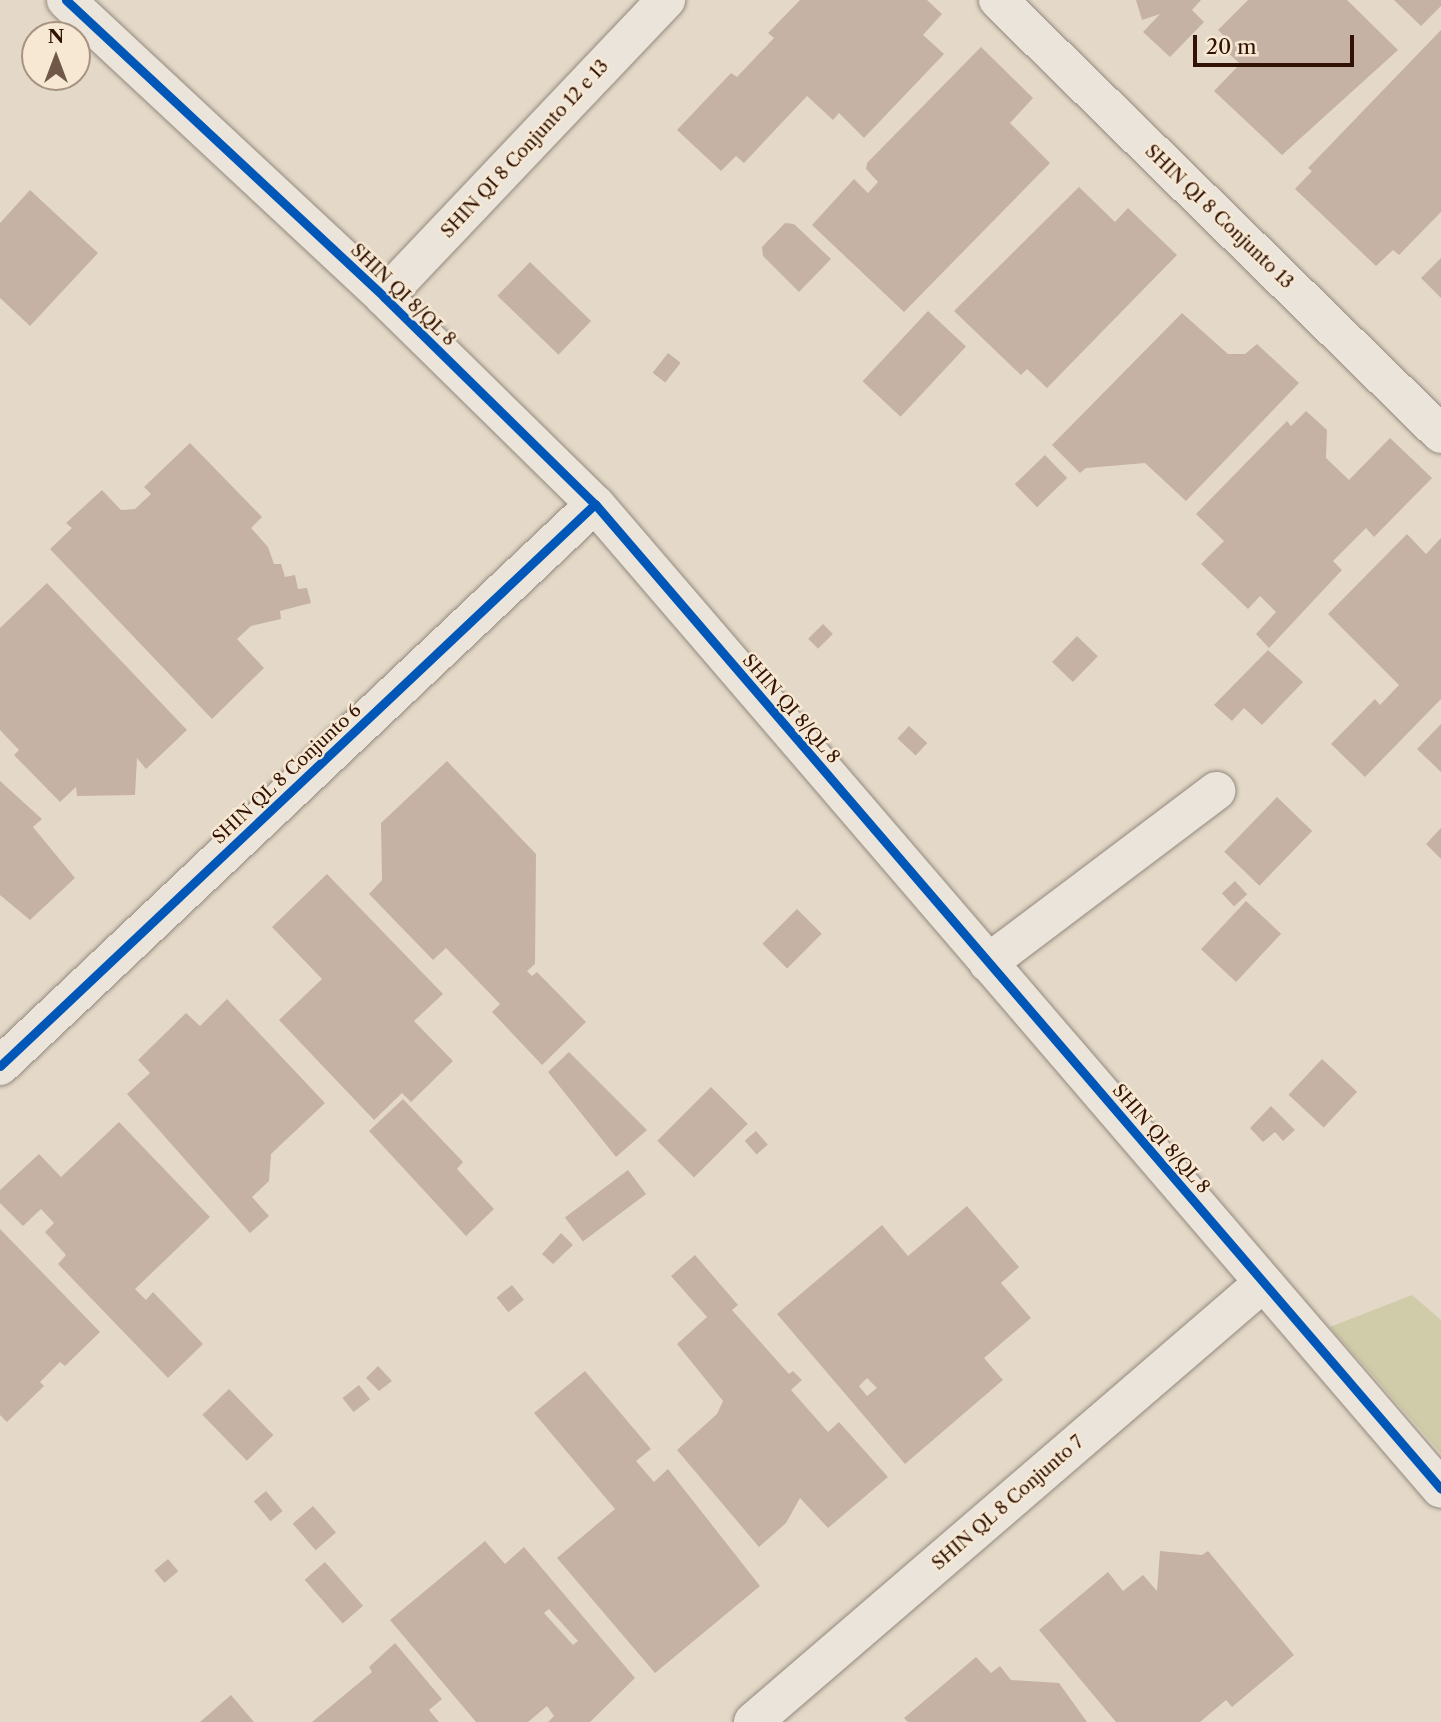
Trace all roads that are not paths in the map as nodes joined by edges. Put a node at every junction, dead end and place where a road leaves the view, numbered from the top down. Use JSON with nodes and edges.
{"nodes":[{"id":1,"x":66,"y":0,"type":"edge"},
{"id":2,"x":666,"y":0,"type":"edge"},
{"id":3,"x":998,"y":0,"type":"edge"},
{"id":4,"x":384,"y":298,"type":"junction"},
{"id":5,"x":1441,"y":434,"type":"edge"},
{"id":6,"x":595,"y":504,"type":"junction"},
{"id":7,"x":1216,"y":791,"type":"dead end"},
{"id":8,"x":988,"y":963,"type":"junction"},
{"id":9,"x":0,"y":1066,"type":"edge"},
{"id":10,"x":1263,"y":1283,"type":"junction"},
{"id":11,"x":1441,"y":1489,"type":"edge"},
{"id":12,"x":753,"y":1722,"type":"edge"}],
"edges":[{"from":1,"to":4,"type":"street","name":"SHIN QI 8/QL 8"},
{"from":2,"to":4,"type":"street","name":"SHIN QI 8 Conjunto 12 e 13"},
{"from":3,"to":5,"type":"street","name":"SHIN QI 8 Conjunto 13"},
{"from":4,"to":6,"type":"street","name":"SHIN QI 8/QL 8"},
{"from":6,"to":8,"type":"street","name":"SHIN QI 8/QL 8"},
{"from":6,"to":9,"type":"street","name":"SHIN QL 8 Conjunto 6"},
{"from":7,"to":8,"type":"street"},
{"from":8,"to":10,"type":"street","name":"SHIN QI 8/QL 8"},
{"from":10,"to":11,"type":"street","name":"SHIN QI 8/QL 8"},
{"from":10,"to":12,"type":"street","name":"SHIN QL 8 Conjunto 7"}]}
